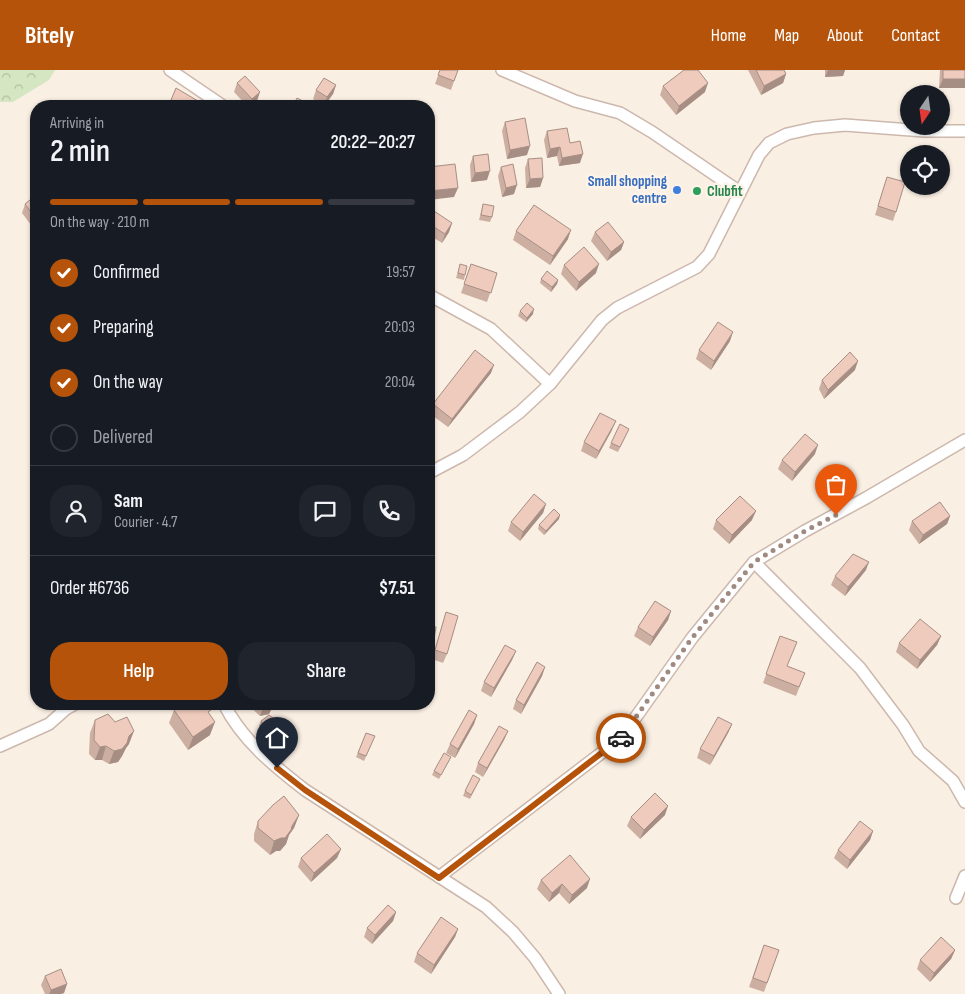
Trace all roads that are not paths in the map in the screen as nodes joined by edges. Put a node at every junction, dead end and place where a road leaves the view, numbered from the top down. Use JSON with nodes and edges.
{"nodes":[{"id":1,"x":170,"y":70,"type":"edge"},
{"id":2,"x":502,"y":70,"type":"edge"},
{"id":3,"x":213,"y":100,"type":"edge"},
{"id":4,"x":965,"y":131,"type":"edge"},
{"id":5,"x":740,"y":192,"type":"junction"},
{"id":6,"x":435,"y":298,"type":"edge"},
{"id":7,"x":550,"y":384,"type":"junction"},
{"id":8,"x":965,"y":440,"type":"edge"},
{"id":9,"x":435,"y":470,"type":"edge"},
{"id":10,"x":754,"y":562,"type":"junction"},
{"id":11,"x":65,"y":710,"type":"edge"},
{"id":12,"x":227,"y":710,"type":"edge"},
{"id":13,"x":0,"y":746,"type":"edge"},
{"id":14,"x":965,"y":802,"type":"edge"},
{"id":15,"x":965,"y":876,"type":"edge"},
{"id":16,"x":439,"y":878,"type":"junction"},
{"id":17,"x":956,"y":898,"type":"dead end"},
{"id":18,"x":559,"y":994,"type":"edge"}],
"edges":[{"from":1,"to":3,"type":"street"},
{"from":2,"to":5,"type":"street"},
{"from":4,"to":5,"type":"street"},
{"from":5,"to":7,"type":"street"},
{"from":6,"to":7,"type":"street"},
{"from":7,"to":9,"type":"street"},
{"from":8,"to":10,"type":"street"},
{"from":10,"to":14,"type":"street"},
{"from":10,"to":16,"type":"street"},
{"from":11,"to":13,"type":"street"},
{"from":12,"to":16,"type":"street"},
{"from":15,"to":17,"type":"street"},
{"from":16,"to":18,"type":"street"}]}
